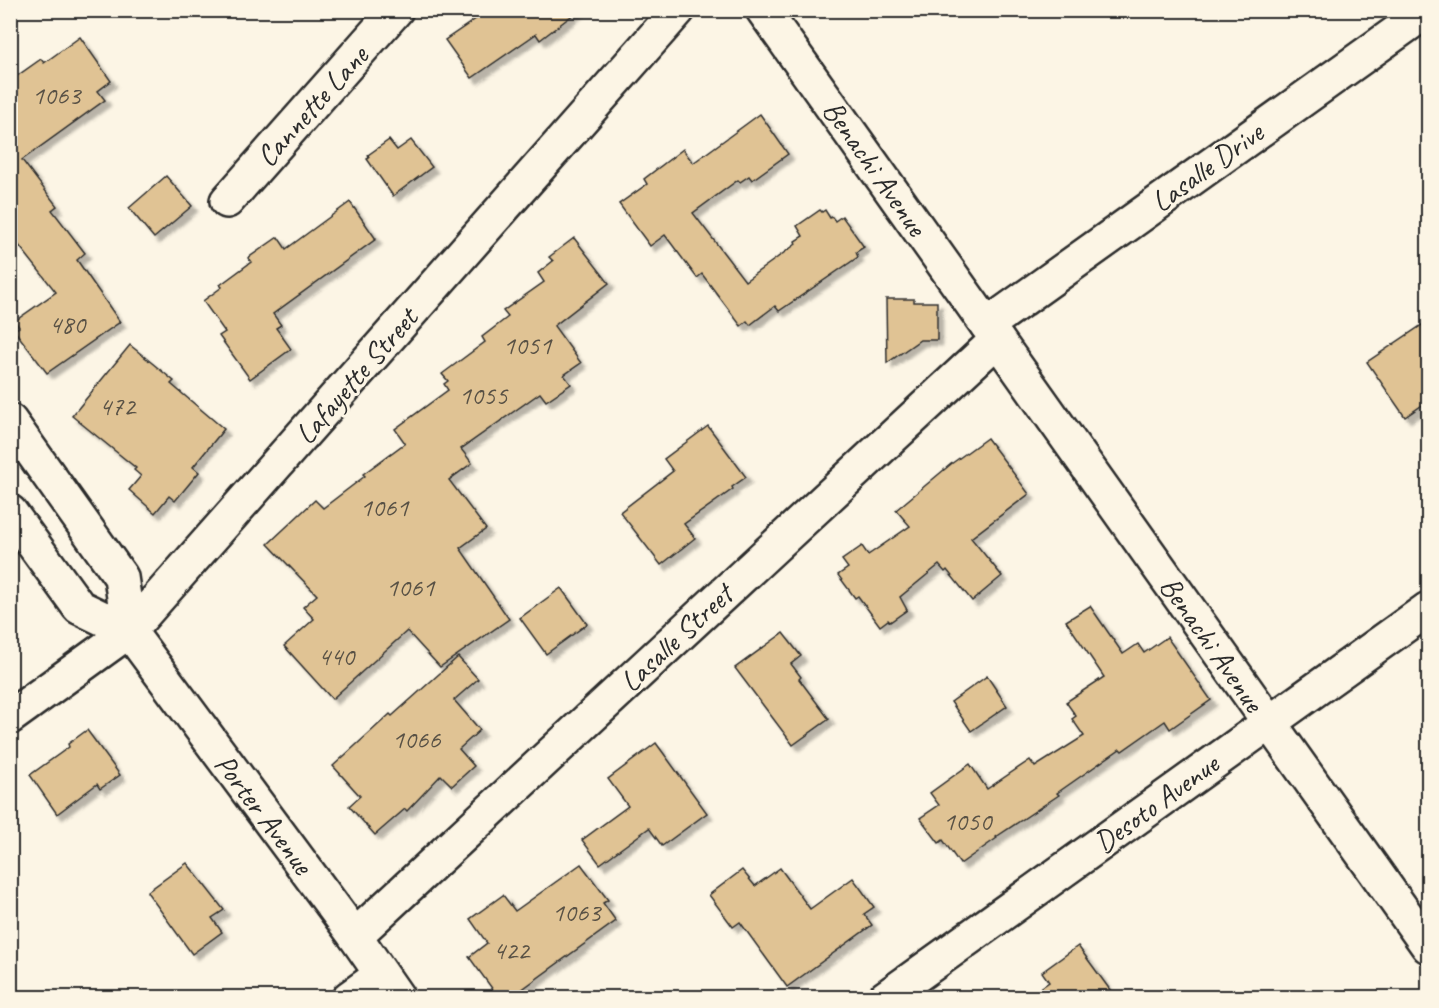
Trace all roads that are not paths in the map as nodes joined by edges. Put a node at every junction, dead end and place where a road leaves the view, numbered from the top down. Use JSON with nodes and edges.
{"nodes":[{"id":1,"x":396,"y":10,"type":"edge"},
{"id":2,"x":678,"y":10,"type":"edge"},
{"id":3,"x":763,"y":10,"type":"edge"},
{"id":4,"x":1428,"y":10,"type":"edge"},
{"id":5,"x":227,"y":201,"type":"dead end"},
{"id":6,"x":992,"y":333,"type":"junction"},
{"id":7,"x":10,"y":421,"type":"edge"},
{"id":8,"x":10,"y":512,"type":"edge"},
{"id":9,"x":1428,"y":609,"type":"edge"},
{"id":10,"x":129,"y":631,"type":"junction"},
{"id":11,"x":10,"y":717,"type":"edge"},
{"id":12,"x":1268,"y":723,"type":"junction"},
{"id":13,"x":355,"y":936,"type":"junction"},
{"id":14,"x":1428,"y":946,"type":"edge"},
{"id":15,"x":389,"y":986,"type":"edge"},
{"id":16,"x":350,"y":998,"type":"edge"},
{"id":17,"x":885,"y":998,"type":"edge"}],
"edges":[{"from":1,"to":5,"type":"street","name":"Cannette Lane"},
{"from":2,"to":10,"type":"street","name":"Lafayette Street"},
{"from":3,"to":6,"type":"street","name":"Benachi Avenue"},
{"from":4,"to":6,"type":"street","name":"Lasalle Drive"},
{"from":6,"to":12,"type":"street","name":"Benachi Avenue"},
{"from":6,"to":13,"type":"street","name":"Lasalle Street"},
{"from":7,"to":10,"type":"street","name":"Porter Avenue"},
{"from":8,"to":10,"type":"street","name":"Porter Avenue"},
{"from":9,"to":12,"type":"street","name":"Desoto Avenue"},
{"from":10,"to":11,"type":"street","name":"Lafayette Street"},
{"from":10,"to":13,"type":"street","name":"Porter Avenue"},
{"from":12,"to":14,"type":"street","name":"Benachi Avenue"},
{"from":12,"to":17,"type":"street","name":"Desoto Avenue"},
{"from":13,"to":15,"type":"street","name":"Porter Avenue"},
{"from":15,"to":16,"type":"street"}]}
